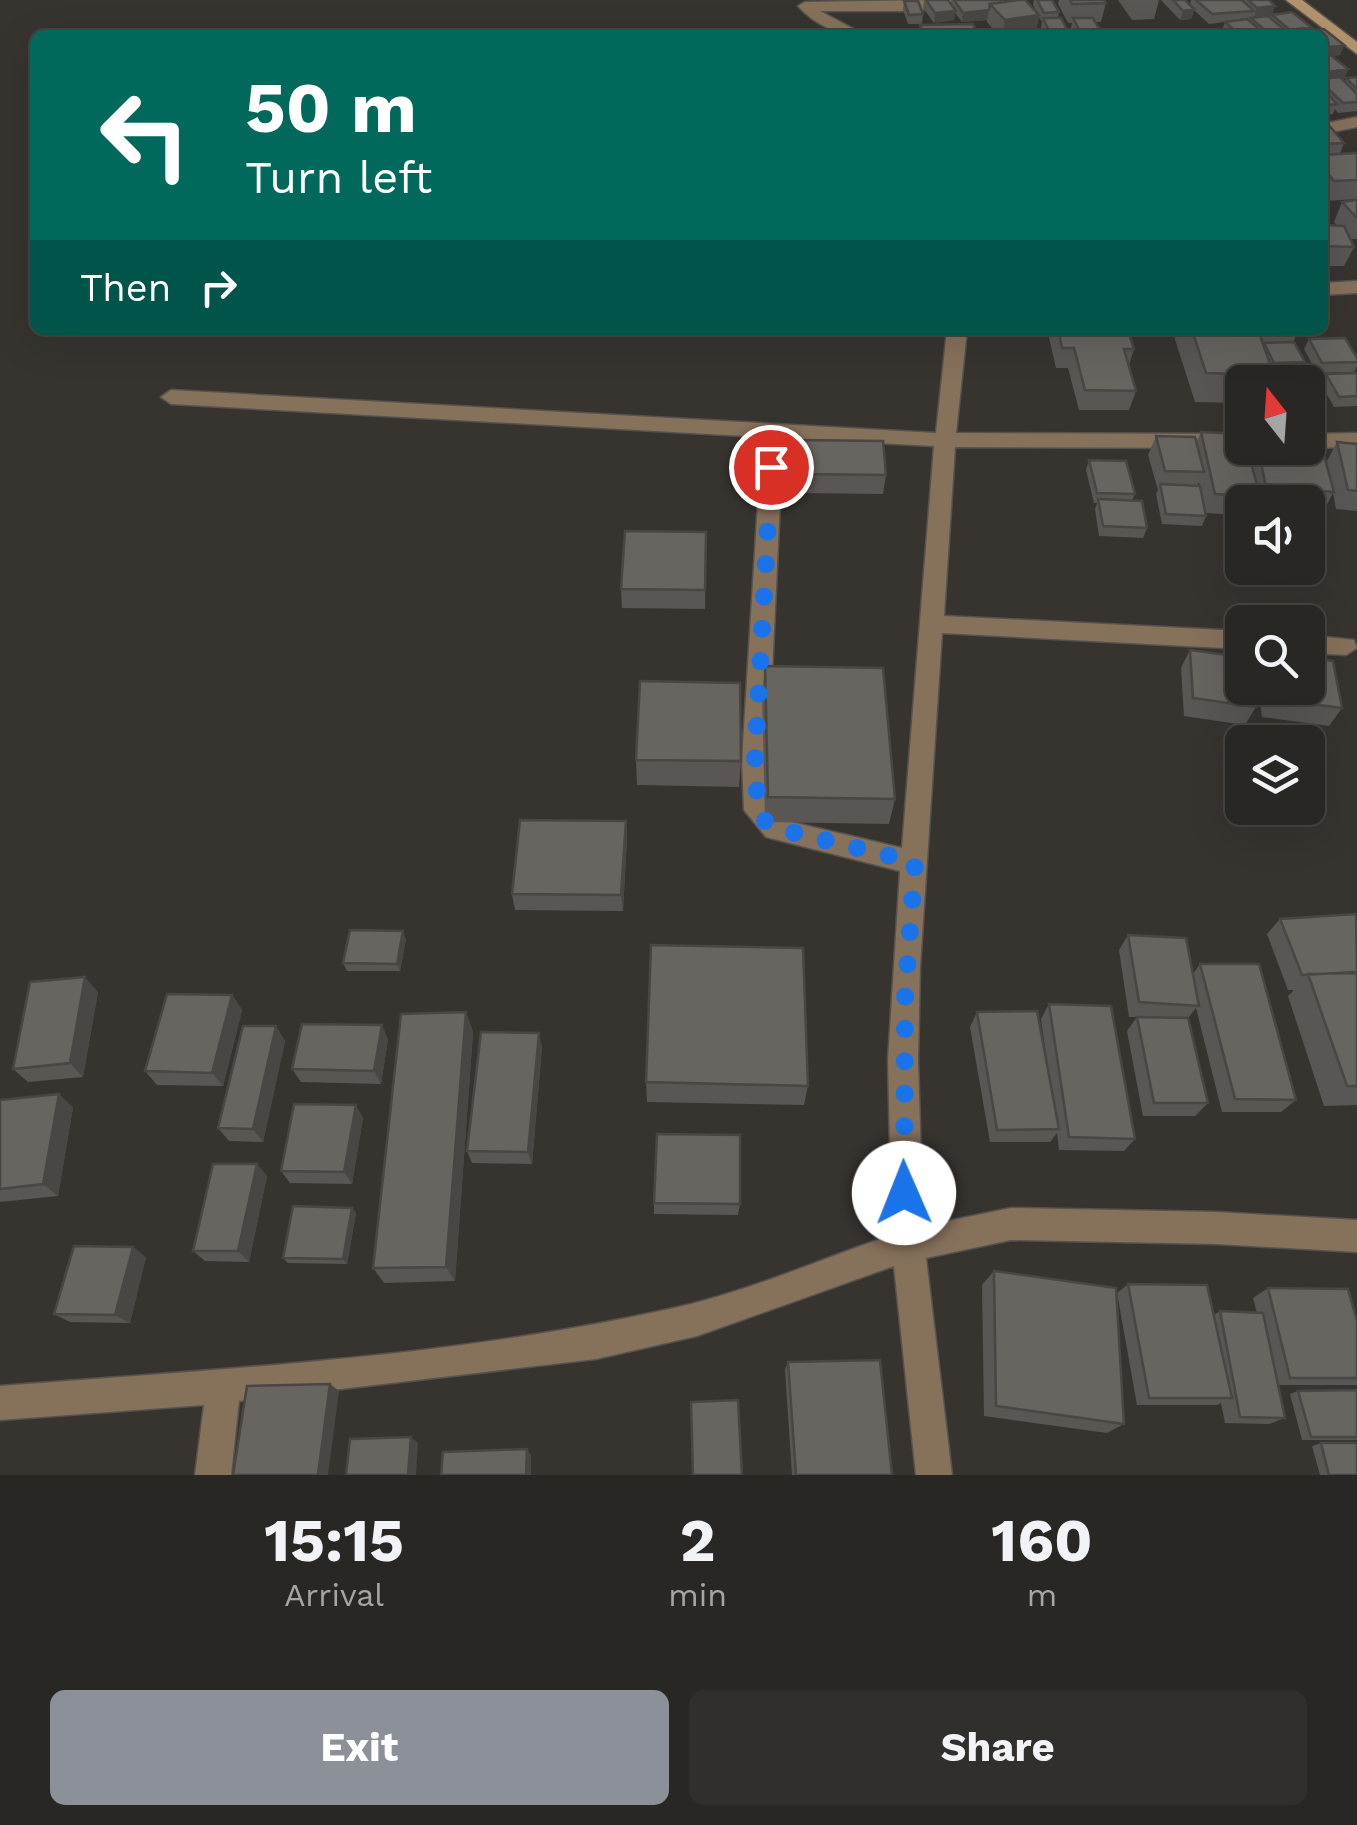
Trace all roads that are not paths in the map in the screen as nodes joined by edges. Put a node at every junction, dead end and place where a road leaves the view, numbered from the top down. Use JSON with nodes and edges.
{"nodes":[{"id":1,"x":995,"y":0,"type":"edge"},
{"id":2,"x":1293,"y":0,"type":"edge"},
{"id":3,"x":804,"y":3,"type":"edge"},
{"id":4,"x":846,"y":30,"type":"edge"},
{"id":5,"x":1357,"y":49,"type":"edge"},
{"id":6,"x":1357,"y":122,"type":"edge"},
{"id":7,"x":1328,"y":128,"type":"edge"},
{"id":8,"x":1357,"y":286,"type":"edge"},
{"id":9,"x":1328,"y":288,"type":"edge"},
{"id":10,"x":956,"y":335,"type":"edge"},
{"id":11,"x":171,"y":397,"type":"dead end"},
{"id":12,"x":773,"y":430,"type":"junction"},
{"id":13,"x":945,"y":440,"type":"junction"},
{"id":14,"x":1325,"y":440,"type":"edge"},
{"id":15,"x":1357,"y":440,"type":"edge"},
{"id":16,"x":1225,"y":441,"type":"edge"},
{"id":17,"x":932,"y":624,"type":"junction"},
{"id":18,"x":1225,"y":639,"type":"edge"},
{"id":19,"x":1325,"y":645,"type":"edge"},
{"id":20,"x":1346,"y":646,"type":"dead end"},
{"id":21,"x":915,"y":862,"type":"junction"},
{"id":22,"x":1357,"y":1236,"type":"edge"},
{"id":23,"x":908,"y":1245,"type":"junction"},
{"id":24,"x":224,"y":1386,"type":"junction"},
{"id":25,"x":0,"y":1403,"type":"edge"},
{"id":26,"x":213,"y":1475,"type":"edge"},
{"id":27,"x":934,"y":1475,"type":"edge"}],
"edges":[{"from":1,"to":3,"type":"street"},
{"from":2,"to":5,"type":"main road"},
{"from":3,"to":4,"type":"street"},
{"from":6,"to":7,"type":"street"},
{"from":8,"to":9,"type":"street"},
{"from":10,"to":13,"type":"street"},
{"from":11,"to":12,"type":"street"},
{"from":12,"to":13,"type":"street"},
{"from":12,"to":21,"type":"street"},
{"from":13,"to":16,"type":"street"},
{"from":13,"to":17,"type":"street"},
{"from":14,"to":15,"type":"street"},
{"from":17,"to":18,"type":"street"},
{"from":17,"to":21,"type":"street"},
{"from":19,"to":20,"type":"street"},
{"from":21,"to":23,"type":"street"},
{"from":22,"to":23,"type":"street"},
{"from":23,"to":24,"type":"street"},
{"from":23,"to":27,"type":"street"},
{"from":24,"to":25,"type":"street"},
{"from":24,"to":26,"type":"street"}]}
